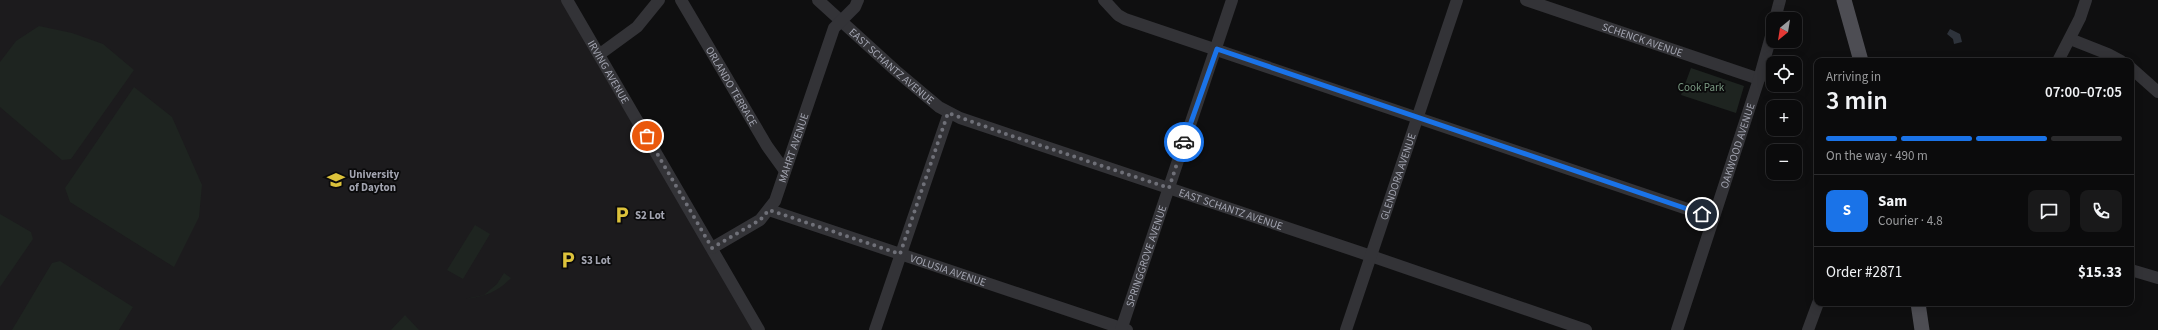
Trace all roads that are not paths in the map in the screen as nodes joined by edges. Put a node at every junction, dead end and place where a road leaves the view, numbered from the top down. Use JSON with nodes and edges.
{"nodes":[{"id":1,"x":567,"y":0,"type":"edge"},
{"id":2,"x":659,"y":0,"type":"edge"},
{"id":3,"x":681,"y":0,"type":"edge"},
{"id":4,"x":818,"y":0,"type":"edge"},
{"id":5,"x":858,"y":0,"type":"edge"},
{"id":6,"x":1104,"y":0,"type":"edge"},
{"id":7,"x":1232,"y":0,"type":"edge"},
{"id":8,"x":1457,"y":0,"type":"edge"},
{"id":9,"x":1526,"y":0,"type":"edge"},
{"id":10,"x":1780,"y":0,"type":"edge"},
{"id":11,"x":1844,"y":0,"type":"edge"},
{"id":12,"x":2086,"y":0,"type":"edge"},
{"id":13,"x":1777,"y":12,"type":"edge"},
{"id":14,"x":840,"y":21,"type":"junction"},
{"id":15,"x":2070,"y":39,"type":"junction"},
{"id":16,"x":1768,"y":48,"type":"edge"},
{"id":17,"x":1217,"y":49,"type":"junction"},
{"id":18,"x":600,"y":54,"type":"junction"},
{"id":19,"x":1860,"y":58,"type":"edge"},
{"id":20,"x":2060,"y":58,"type":"edge"},
{"id":21,"x":2114,"y":58,"type":"edge"},
{"id":22,"x":2134,"y":71,"type":"edge"},
{"id":23,"x":1760,"y":79,"type":"junction"},
{"id":24,"x":2158,"y":92,"type":"edge"},
{"id":25,"x":948,"y":113,"type":"junction"},
{"id":26,"x":1418,"y":116,"type":"junction"},
{"id":27,"x":785,"y":172,"type":"junction"},
{"id":28,"x":1169,"y":188,"type":"junction"},
{"id":29,"x":769,"y":210,"type":"junction"},
{"id":30,"x":1714,"y":218,"type":"junction"},
{"id":31,"x":712,"y":248,"type":"junction"},
{"id":32,"x":900,"y":254,"type":"junction"},
{"id":33,"x":1371,"y":256,"type":"junction"},
{"id":34,"x":2134,"y":271,"type":"edge"},
{"id":35,"x":2158,"y":278,"type":"edge"},
{"id":36,"x":1817,"y":306,"type":"edge"},
{"id":37,"x":1918,"y":306,"type":"edge"},
{"id":38,"x":1123,"y":329,"type":"edge"},
{"id":39,"x":759,"y":330,"type":"edge"},
{"id":40,"x":875,"y":330,"type":"edge"},
{"id":41,"x":1346,"y":330,"type":"edge"},
{"id":42,"x":1586,"y":330,"type":"edge"},
{"id":43,"x":1677,"y":330,"type":"edge"},
{"id":44,"x":1808,"y":330,"type":"edge"},
{"id":45,"x":1922,"y":330,"type":"edge"}],
"edges":[{"from":1,"to":18,"type":"street","name":"IRVING AVENUE"},
{"from":2,"to":18,"type":"street"},
{"from":3,"to":27,"type":"street","name":"ORLANDO TERRACE"},
{"from":4,"to":14,"type":"street","name":"EAST SCHANTZ AVENUE"},
{"from":5,"to":14,"type":"street","name":"MAHRT AVENUE"},
{"from":6,"to":17,"type":"street"},
{"from":7,"to":17,"type":"street","name":"SPRINGGROVE AVENUE"},
{"from":8,"to":26,"type":"street","name":"GLENDORA AVENUE"},
{"from":9,"to":23,"type":"street","name":"SCHENCK AVENUE"},
{"from":10,"to":13,"type":"street"},
{"from":11,"to":19,"type":"main road"},
{"from":12,"to":15,"type":"street"},
{"from":14,"to":25,"type":"street","name":"EAST SCHANTZ AVENUE"},
{"from":14,"to":27,"type":"street","name":"MAHRT AVENUE"},
{"from":15,"to":20,"type":"street"},
{"from":15,"to":21,"type":"street"},
{"from":16,"to":23,"type":"street","name":"OAKWOOD AVENUE"},
{"from":17,"to":26,"type":"street"},
{"from":17,"to":28,"type":"street","name":"SPRINGGROVE AVENUE"},
{"from":18,"to":31,"type":"street","name":"IRVING AVENUE"},
{"from":22,"to":24,"type":"street"},
{"from":23,"to":30,"type":"street","name":"OAKWOOD AVENUE"},
{"from":25,"to":28,"type":"street","name":"EAST SCHANTZ AVENUE"},
{"from":25,"to":32,"type":"street"},
{"from":26,"to":30,"type":"street"},
{"from":26,"to":33,"type":"street","name":"GLENDORA AVENUE"},
{"from":27,"to":29,"type":"street","name":"MAHRT AVENUE"},
{"from":28,"to":33,"type":"street","name":"EAST SCHANTZ AVENUE"},
{"from":28,"to":38,"type":"street","name":"SPRINGGROVE AVENUE"},
{"from":29,"to":31,"type":"street","name":"MAHRT AVENUE"},
{"from":29,"to":32,"type":"street","name":"VOLUSIA AVENUE"},
{"from":30,"to":43,"type":"street","name":"OAKWOOD AVENUE"},
{"from":31,"to":39,"type":"street","name":"IRVING AVENUE"},
{"from":32,"to":38,"type":"street","name":"VOLUSIA AVENUE"},
{"from":32,"to":40,"type":"street"},
{"from":33,"to":41,"type":"street","name":"GLENDORA AVENUE"},
{"from":33,"to":42,"type":"street","name":"EAST SCHANTZ AVENUE"},
{"from":34,"to":35,"type":"street"},
{"from":36,"to":44,"type":"street"},
{"from":37,"to":45,"type":"main road"}]}
